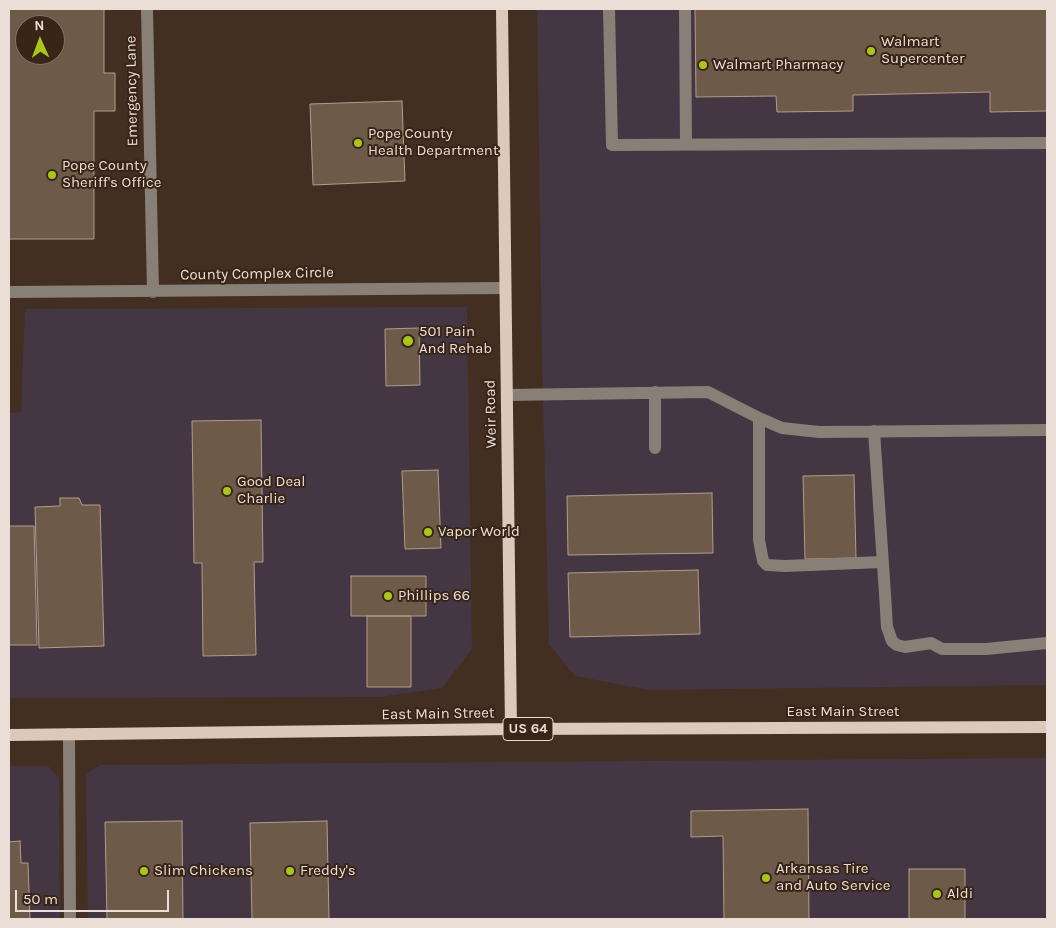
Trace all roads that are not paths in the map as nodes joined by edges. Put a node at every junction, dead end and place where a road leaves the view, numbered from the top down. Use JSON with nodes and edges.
{"nodes":[{"id":1,"x":147,"y":9,"type":"edge"},
{"id":2,"x":502,"y":9,"type":"edge"},
{"id":3,"x":609,"y":9,"type":"edge"},
{"id":4,"x":685,"y":9,"type":"edge"},
{"id":5,"x":1047,"y":143,"type":"edge"},
{"id":6,"x":686,"y":144,"type":"junction"},
{"id":7,"x":505,"y":288,"type":"junction"},
{"id":8,"x":9,"y":292,"type":"edge"},
{"id":9,"x":153,"y":292,"type":"junction"},
{"id":10,"x":655,"y":392,"type":"junction"},
{"id":11,"x":506,"y":395,"type":"junction"},
{"id":12,"x":759,"y":418,"type":"junction"},
{"id":13,"x":1047,"y":430,"type":"edge"},
{"id":14,"x":874,"y":431,"type":"junction"},
{"id":15,"x":655,"y":448,"type":"dead end"},
{"id":16,"x":882,"y":562,"type":"junction"},
{"id":17,"x":1047,"y":643,"type":"edge"},
{"id":18,"x":1047,"y":727,"type":"edge"},
{"id":19,"x":512,"y":729,"type":"junction"},
{"id":20,"x":9,"y":734,"type":"edge"},
{"id":21,"x":69,"y":734,"type":"junction"},
{"id":22,"x":70,"y":919,"type":"edge"}],
"edges":[{"from":1,"to":9,"type":"street","name":"Emergency Lane"},
{"from":2,"to":7,"type":"main road","name":"Weir Road"},
{"from":3,"to":6,"type":"street"},
{"from":4,"to":6,"type":"street"},
{"from":5,"to":6,"type":"street"},
{"from":7,"to":9,"type":"street","name":"County Complex Circle"},
{"from":7,"to":11,"type":"main road","name":"Weir Road"},
{"from":8,"to":9,"type":"street","name":"County Complex Circle"},
{"from":10,"to":11,"type":"street"},
{"from":10,"to":12,"type":"street"},
{"from":10,"to":15,"type":"street"},
{"from":11,"to":19,"type":"main road","name":"Weir Road"},
{"from":12,"to":14,"type":"street"},
{"from":12,"to":16,"type":"street"},
{"from":13,"to":14,"type":"street"},
{"from":14,"to":16,"type":"street"},
{"from":16,"to":17,"type":"street"},
{"from":18,"to":19,"type":"main road","name":"East Main Street","number":"US 64"},
{"from":19,"to":21,"type":"main road","name":"East Main Street","number":"US 64"},
{"from":20,"to":21,"type":"main road","name":"East Main Street","number":"US 64"},
{"from":21,"to":22,"type":"street"}]}
